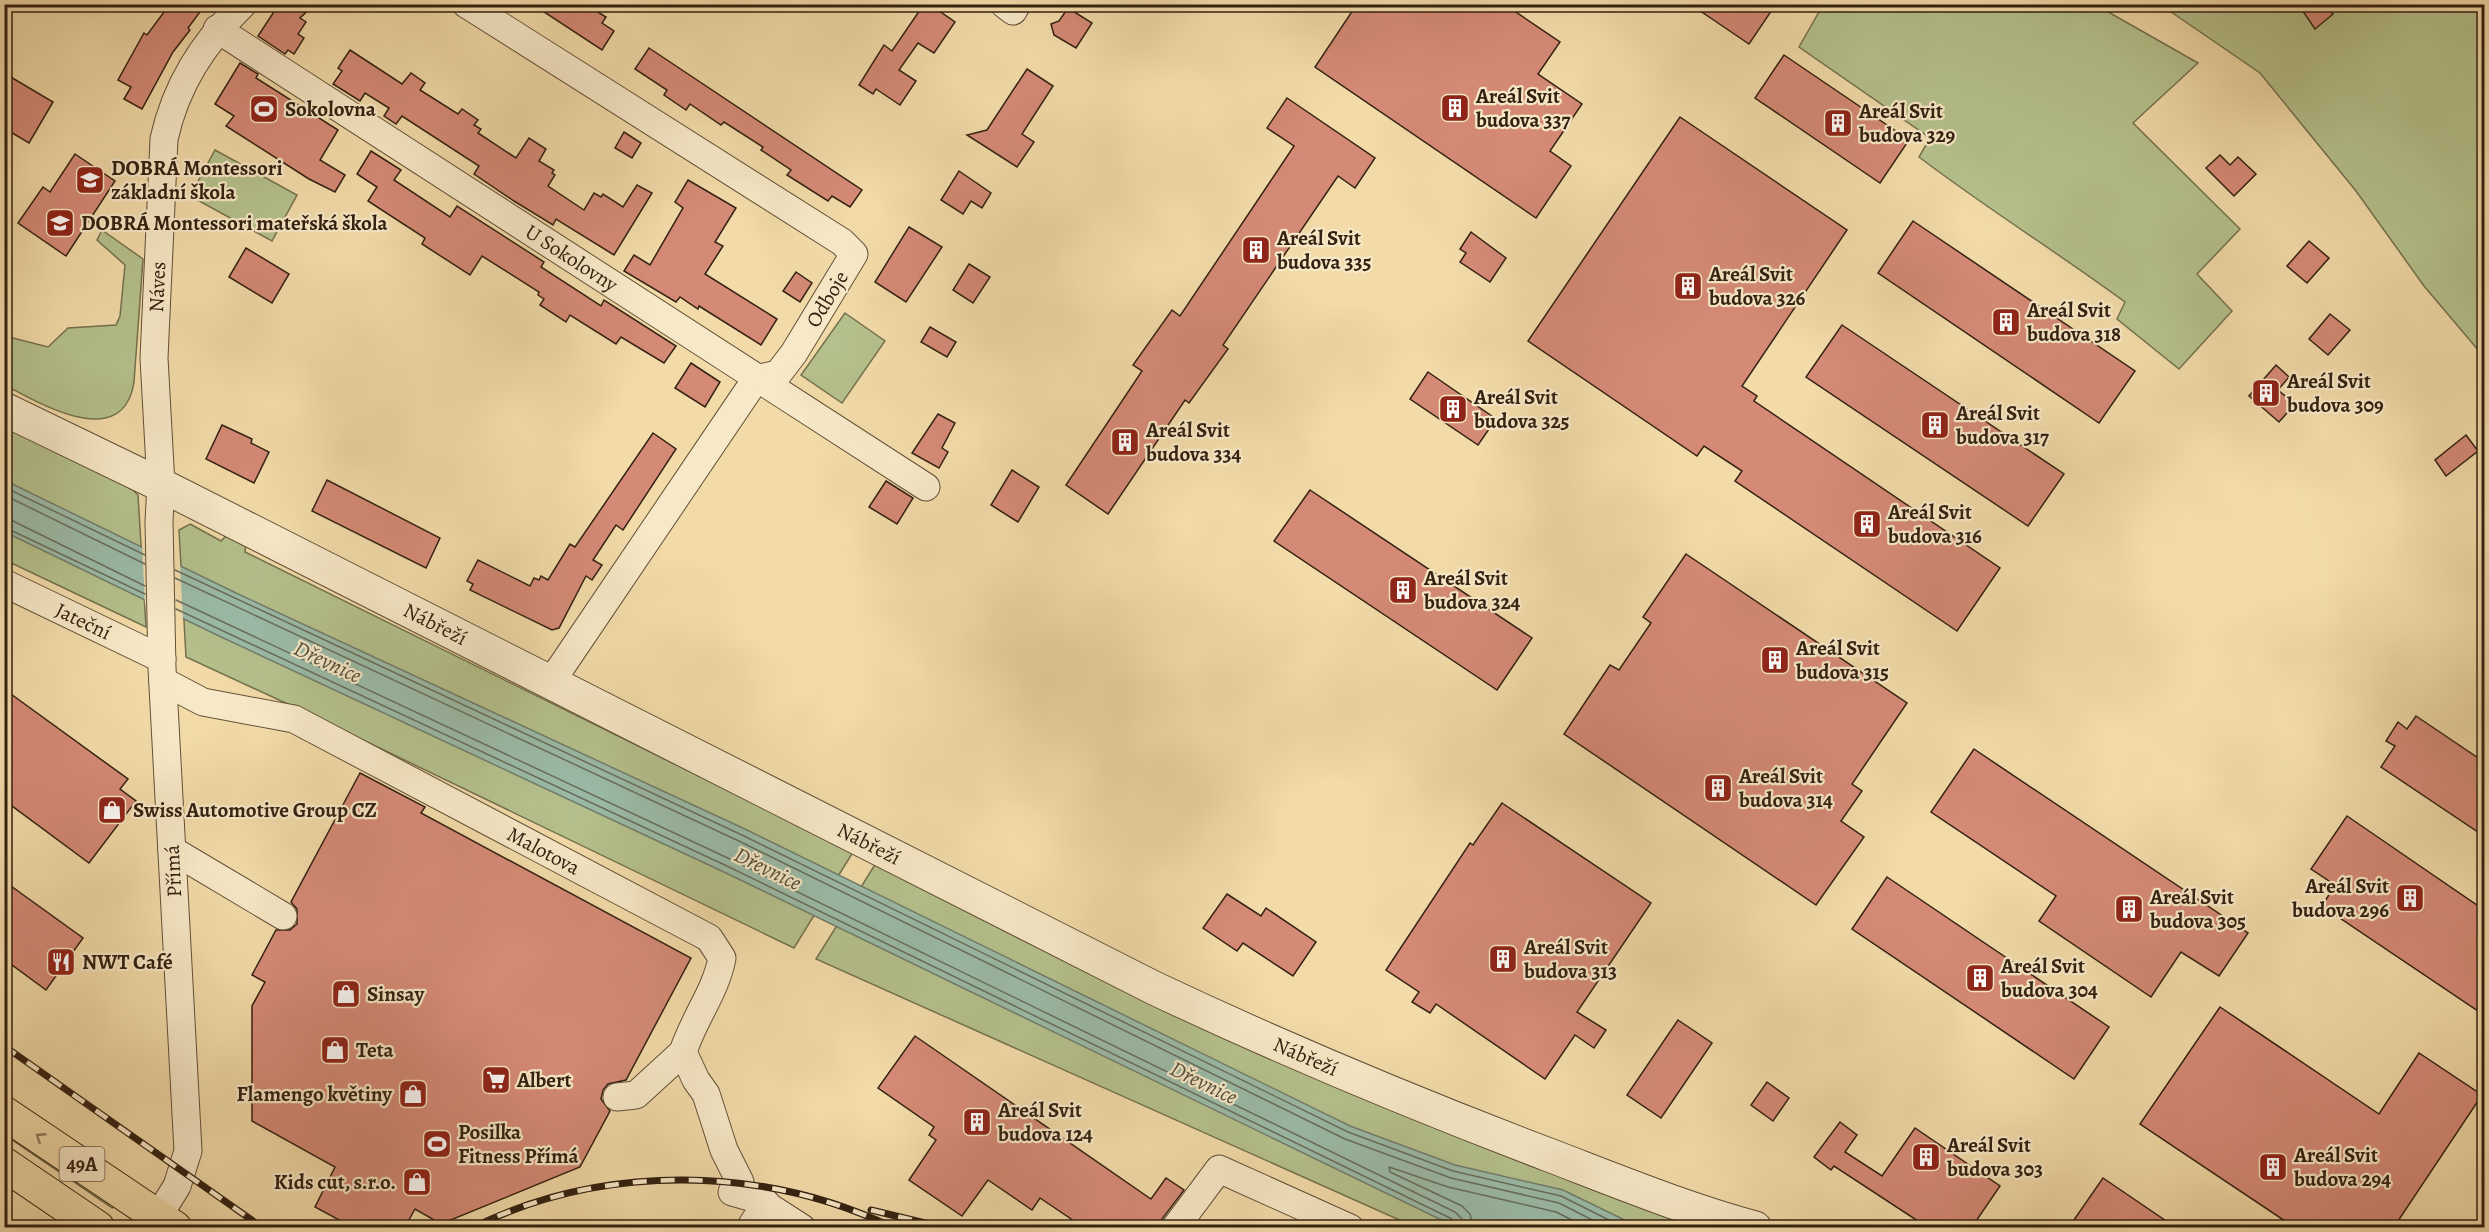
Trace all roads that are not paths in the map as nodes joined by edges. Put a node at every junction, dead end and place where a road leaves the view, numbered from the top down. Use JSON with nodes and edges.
{"nodes":[{"id":1,"x":243,"y":4,"type":"edge"},
{"id":2,"x":466,"y":4,"type":"edge"},
{"id":3,"x":1004,"y":4,"type":"edge"},
{"id":4,"x":1017,"y":4,"type":"edge"},
{"id":5,"x":217,"y":29,"type":"junction"},
{"id":6,"x":756,"y":379,"type":"junction"},
{"id":7,"x":4,"y":409,"type":"edge"},
{"id":8,"x":161,"y":485,"type":"junction"},
{"id":9,"x":926,"y":487,"type":"dead end"},
{"id":10,"x":159,"y":521,"type":"joint"},
{"id":11,"x":4,"y":583,"type":"edge"},
{"id":12,"x":162,"y":659,"type":"junction"},
{"id":13,"x":551,"y":682,"type":"junction"},
{"id":14,"x":172,"y":850,"type":"junction"},
{"id":15,"x":283,"y":916,"type":"dead end"},
{"id":16,"x":683,"y":1052,"type":"junction"},
{"id":17,"x":617,"y":1097,"type":"dead end"},
{"id":18,"x":4,"y":1113,"type":"edge"},
{"id":19,"x":4,"y":1164,"type":"edge"},
{"id":20,"x":766,"y":1203,"type":"junction"},
{"id":21,"x":162,"y":1223,"type":"edge"},
{"id":22,"x":98,"y":1227,"type":"edge"},
{"id":23,"x":750,"y":1227,"type":"edge"},
{"id":24,"x":802,"y":1227,"type":"edge"},
{"id":25,"x":1175,"y":1227,"type":"edge"},
{"id":26,"x":1350,"y":1227,"type":"edge"},
{"id":27,"x":1755,"y":1227,"type":"edge"}],
"edges":[{"from":1,"to":5,"type":"street","name":"Náves"},
{"from":2,"to":6,"type":"street","name":"Odboje"},
{"from":3,"to":4,"type":"street"},
{"from":5,"to":6,"type":"street","name":"U Sokolovny"},
{"from":5,"to":8,"type":"street","name":"Náves"},
{"from":6,"to":9,"type":"street","name":"U Sokolovny"},
{"from":6,"to":13,"type":"street"},
{"from":7,"to":8,"type":"street","name":"Nábřeží"},
{"from":8,"to":10,"type":"street","name":"Náves"},
{"from":8,"to":13,"type":"street","name":"Nábřeží"},
{"from":10,"to":12,"type":"street","name":"Přímá"},
{"from":11,"to":12,"type":"street","name":"Jateční"},
{"from":12,"to":14,"type":"street","name":"Přímá"},
{"from":12,"to":16,"type":"street","name":"Malotova"},
{"from":13,"to":27,"type":"street","name":"Nábřeží"},
{"from":14,"to":15,"type":"street"},
{"from":14,"to":21,"type":"street","name":"Přímá"},
{"from":16,"to":17,"type":"street"},
{"from":16,"to":20,"type":"street"},
{"from":21,"to":18,"type":"main road","number":"49A","one_way":true},
{"from":19,"to":22,"type":"main road","number":"49A"},
{"from":20,"to":23,"type":"street"},
{"from":20,"to":24,"type":"street"},
{"from":25,"to":26,"type":"street"}]}
